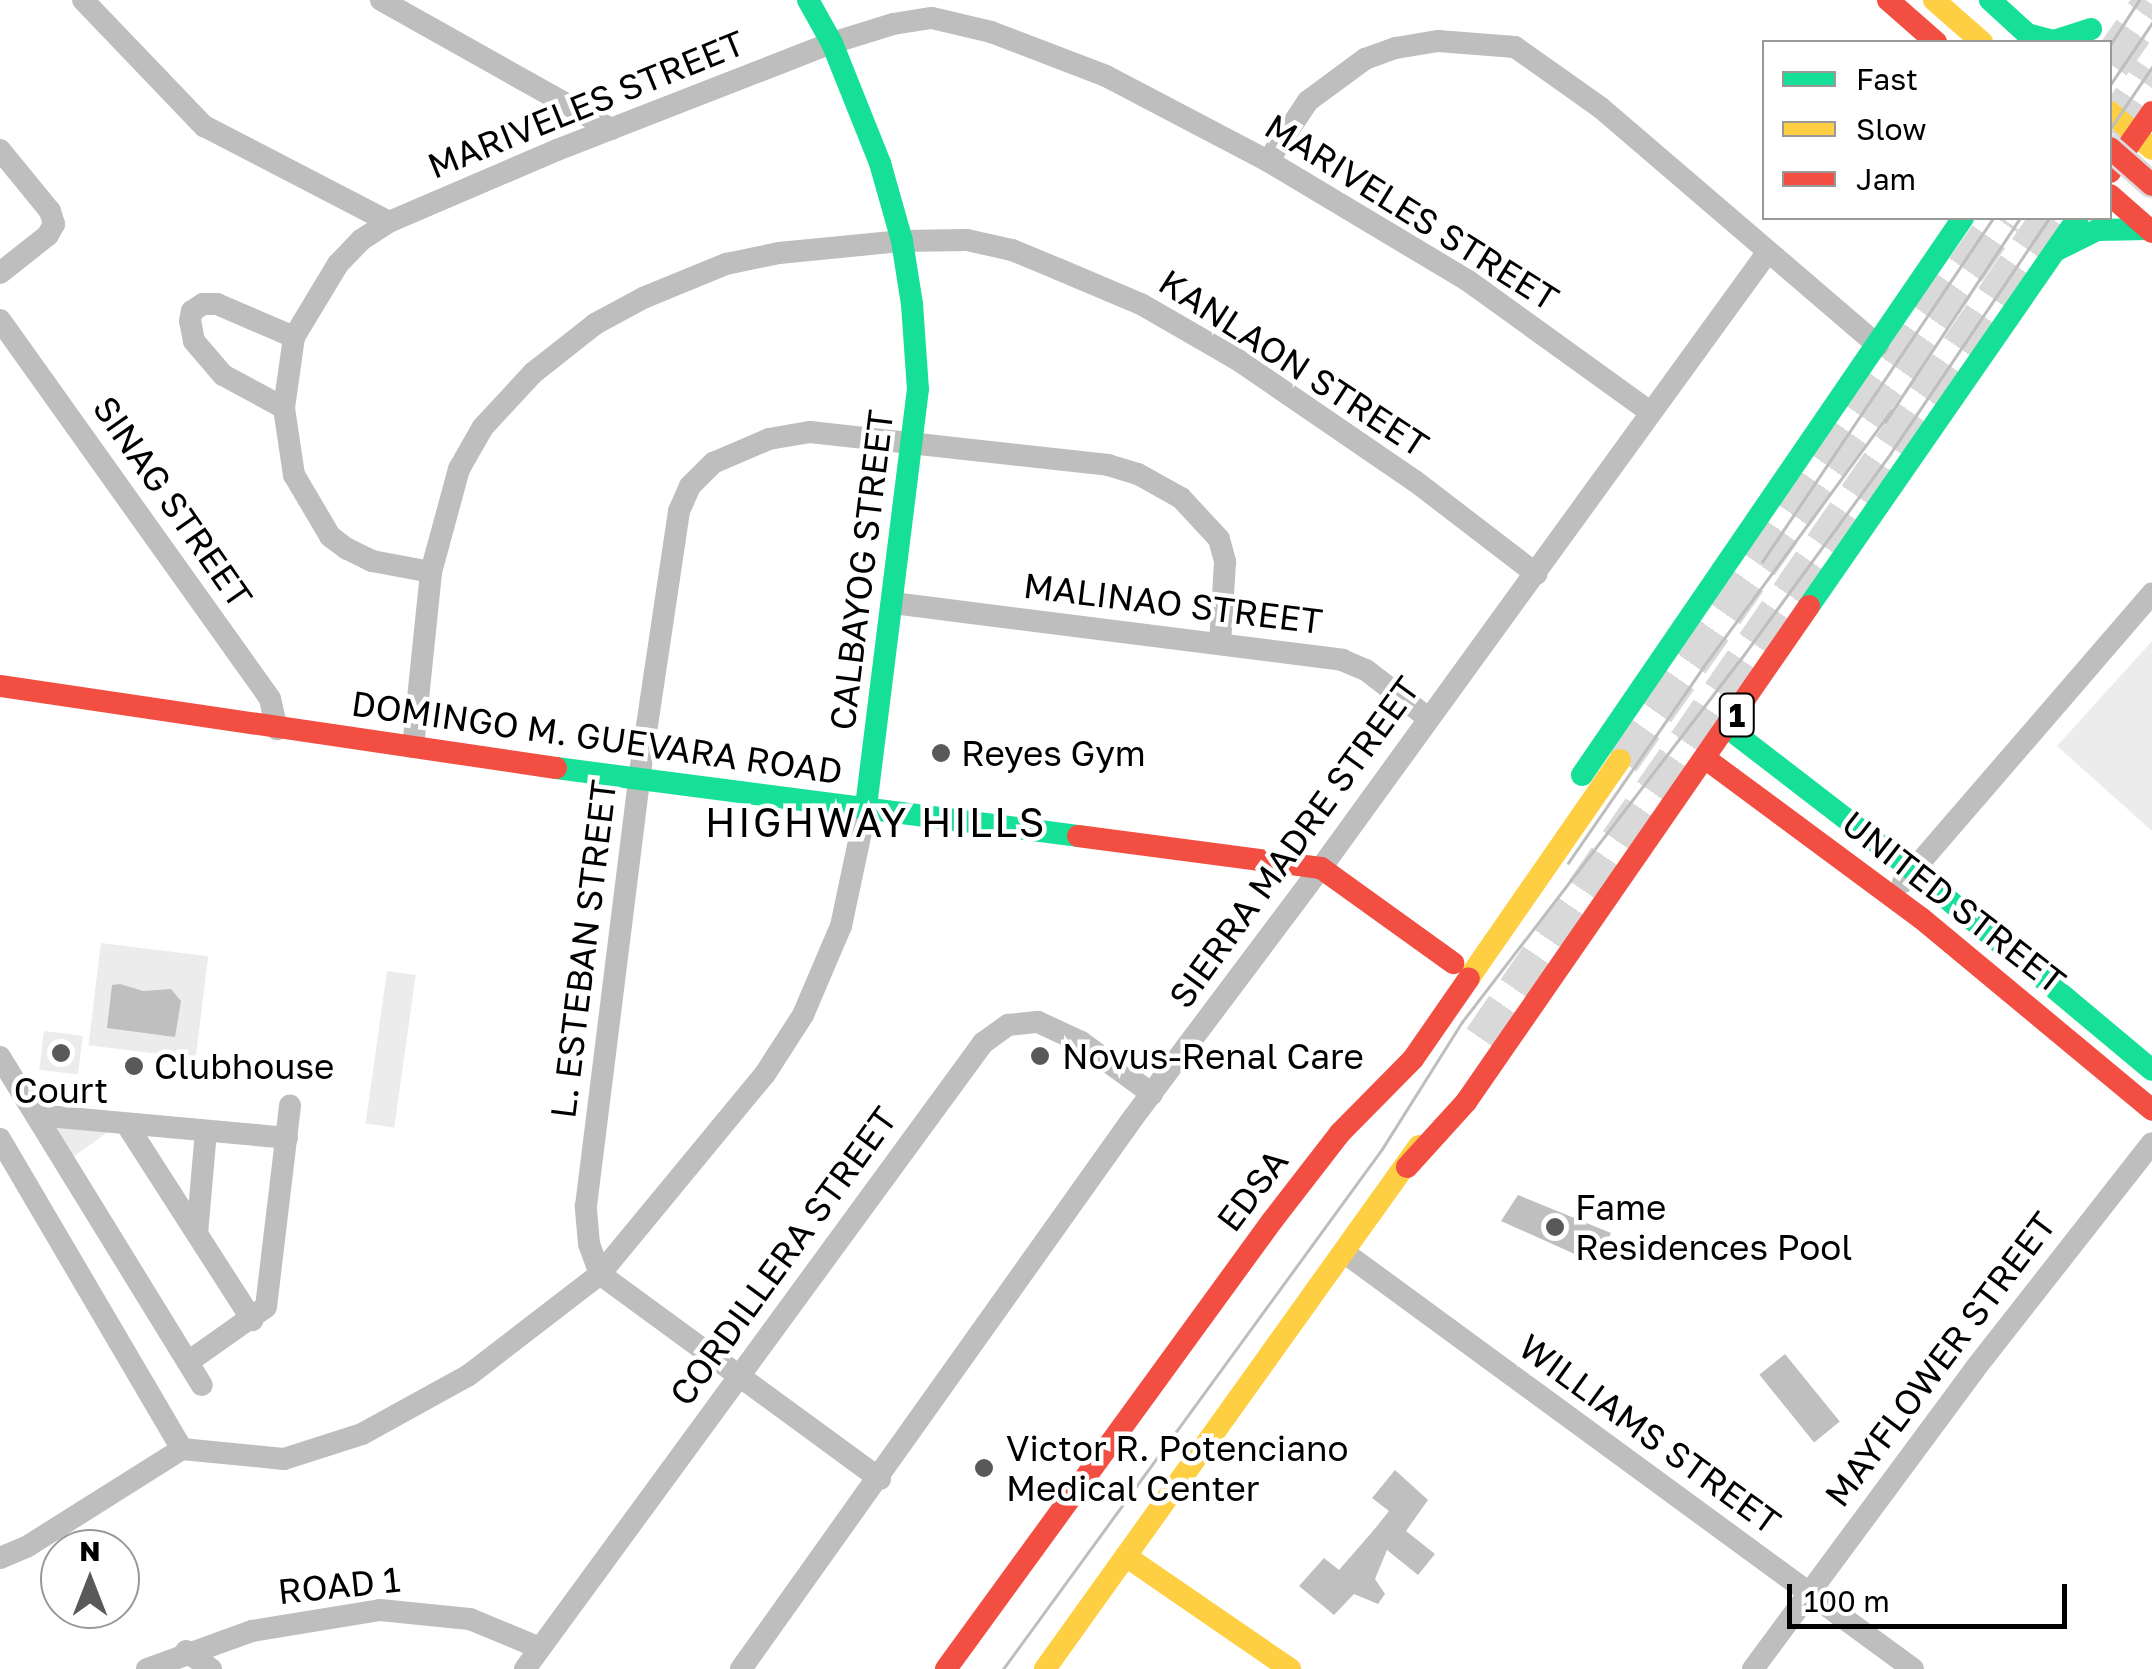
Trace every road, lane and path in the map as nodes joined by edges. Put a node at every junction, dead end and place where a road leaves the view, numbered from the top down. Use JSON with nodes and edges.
{"nodes":[{"id":1,"x":83,"y":0,"type":"edge"},
{"id":2,"x":380,"y":0,"type":"edge"},
{"id":3,"x":808,"y":0,"type":"edge"},
{"id":4,"x":1888,"y":0,"type":"edge"},
{"id":5,"x":1904,"y":0,"type":"edge"},
{"id":6,"x":1937,"y":0,"type":"edge"},
{"id":7,"x":1990,"y":0,"type":"edge"},
{"id":8,"x":2091,"y":29,"type":"edge"},
{"id":9,"x":2031,"y":38,"type":"edge"},
{"id":10,"x":1934,"y":40,"type":"edge"},
{"id":11,"x":1950,"y":40,"type":"edge"},
{"id":12,"x":1984,"y":40,"type":"edge"},
{"id":13,"x":832,"y":43,"type":"junction"},
{"id":14,"x":573,"y":107,"type":"junction"},
{"id":15,"x":2152,"y":112,"type":"edge"},
{"id":16,"x":2112,"y":114,"type":"edge"},
{"id":17,"x":611,"y":129,"type":"junction"},
{"id":18,"x":2112,"y":134,"type":"edge"},
{"id":19,"x":2144,"y":142,"type":"edge"},
{"id":20,"x":0,"y":150,"type":"edge"},
{"id":21,"x":557,"y":150,"type":"junction"},
{"id":22,"x":1268,"y":161,"type":"junction"},
{"id":23,"x":2112,"y":162,"type":"edge"},
{"id":24,"x":2112,"y":164,"type":"edge"},
{"id":25,"x":2112,"y":165,"type":"edge"},
{"id":26,"x":2152,"y":188,"type":"edge"},
{"id":27,"x":2112,"y":196,"type":"edge"},
{"id":28,"x":1962,"y":220,"type":"edge"},
{"id":29,"x":2077,"y":220,"type":"edge"},
{"id":30,"x":389,"y":222,"type":"junction"},
{"id":31,"x":2151,"y":226,"type":"edge"},
{"id":32,"x":902,"y":241,"type":"junction"},
{"id":33,"x":2054,"y":252,"type":"junction"},
{"id":34,"x":1768,"y":254,"type":"junction"},
{"id":35,"x":0,"y":274,"type":"edge"},
{"id":36,"x":0,"y":320,"type":"edge"},
{"id":37,"x":294,"y":336,"type":"junction"},
{"id":38,"x":1878,"y":345,"type":"junction"},
{"id":39,"x":284,"y":408,"type":"junction"},
{"id":40,"x":1650,"y":412,"type":"junction"},
{"id":41,"x":912,"y":442,"type":"junction"},
{"id":42,"x":431,"y":572,"type":"junction"},
{"id":43,"x":1536,"y":574,"type":"junction"},
{"id":44,"x":2152,"y":594,"type":"edge"},
{"id":45,"x":893,"y":603,"type":"junction"},
{"id":46,"x":1220,"y":644,"type":"junction"},
{"id":47,"x":0,"y":686,"type":"edge"},
{"id":48,"x":1428,"y":718,"type":"junction"},
{"id":49,"x":1728,"y":728,"type":"junction"},
{"id":50,"x":276,"y":729,"type":"junction"},
{"id":51,"x":413,"y":746,"type":"junction"},
{"id":52,"x":1753,"y":746,"type":"junction"},
{"id":53,"x":1706,"y":759,"type":"junction"},
{"id":54,"x":1620,"y":760,"type":"tunnel mouth"},
{"id":55,"x":1732,"y":777,"type":"junction"},
{"id":56,"x":639,"y":779,"type":"junction"},
{"id":57,"x":866,"y":808,"type":"junction"},
{"id":58,"x":1322,"y":868,"type":"junction"},
{"id":59,"x":1914,"y":870,"type":"junction"},
{"id":60,"x":1891,"y":895,"type":"junction"},
{"id":61,"x":1452,"y":963,"type":"junction"},
{"id":62,"x":1483,"y":1040,"type":"tunnel mouth"},
{"id":63,"x":0,"y":1057,"type":"edge"},
{"id":64,"x":2152,"y":1070,"type":"edge"},
{"id":65,"x":1152,"y":1094,"type":"junction"},
{"id":66,"x":290,"y":1105,"type":"dead end"},
{"id":67,"x":2152,"y":1110,"type":"edge"},
{"id":68,"x":36,"y":1115,"type":"junction"},
{"id":69,"x":127,"y":1125,"type":"junction"},
{"id":70,"x":206,"y":1131,"type":"junction"},
{"id":71,"x":1340,"y":1133,"type":"junction"},
{"id":72,"x":287,"y":1138,"type":"junction"},
{"id":73,"x":0,"y":1140,"type":"edge"},
{"id":74,"x":2152,"y":1143,"type":"edge"},
{"id":75,"x":1407,"y":1167,"type":"junction"},
{"id":76,"x":197,"y":1234,"type":"junction"},
{"id":77,"x":1345,"y":1253,"type":"junction"},
{"id":78,"x":600,"y":1274,"type":"junction"},
{"id":79,"x":252,"y":1320,"type":"junction"},
{"id":80,"x":188,"y":1362,"type":"junction"},
{"id":81,"x":740,"y":1376,"type":"junction"},
{"id":82,"x":202,"y":1385,"type":"dead end"},
{"id":83,"x":182,"y":1449,"type":"junction"},
{"id":84,"x":880,"y":1479,"type":"junction"},
{"id":85,"x":0,"y":1558,"type":"edge"},
{"id":86,"x":1127,"y":1558,"type":"junction"},
{"id":87,"x":1808,"y":1594,"type":"junction"},
{"id":88,"x":540,"y":1648,"type":"junction"},
{"id":89,"x":186,"y":1651,"type":"junction"},
{"id":90,"x":147,"y":1669,"type":"edge"},
{"id":91,"x":211,"y":1669,"type":"edge"},
{"id":92,"x":525,"y":1669,"type":"edge"},
{"id":93,"x":741,"y":1669,"type":"edge"},
{"id":94,"x":946,"y":1669,"type":"edge"},
{"id":95,"x":1044,"y":1669,"type":"edge"},
{"id":96,"x":1290,"y":1669,"type":"edge"},
{"id":97,"x":1753,"y":1669,"type":"edge"},
{"id":98,"x":1913,"y":1669,"type":"edge"}],
"edges":[{"from":1,"to":30,"type":"street"},
{"from":2,"to":14,"type":"street"},
{"from":3,"to":13,"type":"main road","name":"CALBAYOG STREET"},
{"from":4,"to":10,"type":"main road"},
{"from":5,"to":11,"type":"main road"},
{"from":6,"to":12,"type":"main road"},
{"from":7,"to":9,"type":"main road"},
{"from":8,"to":9,"type":"main road"},
{"from":13,"to":17,"type":"street","name":"MARIVELES STREET"},
{"from":13,"to":22,"type":"street","name":"MARIVELES STREET"},
{"from":13,"to":32,"type":"main road","name":"CALBAYOG STREET"},
{"from":14,"to":17,"type":"street"},
{"from":14,"to":21,"type":"street"},
{"from":15,"to":19,"type":"main road"},
{"from":16,"to":19,"type":"main road"},
{"from":17,"to":21,"type":"street","name":"MARIVELES STREET"},
{"from":18,"to":19,"type":"main road"},
{"from":19,"to":23,"type":"main road"},
{"from":20,"to":35,"type":"street"},
{"from":21,"to":30,"type":"street","name":"MARIVELES STREET"},
{"from":22,"to":34,"type":"street"},
{"from":22,"to":40,"type":"street","name":"MARIVELES STREET"},
{"from":24,"to":26,"type":"main road","bridge":true},
{"from":25,"to":31,"type":"main road"},
{"from":27,"to":31,"type":"main road"},
{"from":28,"to":38,"type":"main road"},
{"from":29,"to":33,"type":"main road","number":"1"},
{"from":30,"to":37,"type":"street","name":"MARIVELES STREET"},
{"from":31,"to":33,"type":"main road"},
{"from":32,"to":41,"type":"main road","name":"CALBAYOG STREET"},
{"from":32,"to":42,"type":"street","name":"KANLAON STREET"},
{"from":32,"to":43,"type":"street","name":"KANLAON STREET"},
{"from":33,"to":49,"type":"main road","number":"1"},
{"from":34,"to":38,"type":"street"},
{"from":34,"to":40,"type":"street","name":"SIERRA MADRE STREET"},
{"from":36,"to":50,"type":"street","name":"SINAG STREET"},
{"from":37,"to":39,"type":"street","name":"MARIVELES STREET"},
{"from":37,"to":39,"type":"street"},
{"from":38,"to":61,"type":"main road"},
{"from":39,"to":42,"type":"street","name":"MARIVELES STREET"},
{"from":40,"to":43,"type":"street","name":"SIERRA MADRE STREET"},
{"from":41,"to":45,"type":"main road","name":"CALBAYOG STREET"},
{"from":41,"to":46,"type":"street","name":"L. ESTEBAN STREET"},
{"from":41,"to":56,"type":"street","name":"L. ESTEBAN STREET"},
{"from":42,"to":51,"type":"street","name":"KANLAON STREET"},
{"from":43,"to":48,"type":"street","name":"SIERRA MADRE STREET"},
{"from":44,"to":59,"type":"street"},
{"from":45,"to":46,"type":"street","name":"MALINAO STREET"},
{"from":45,"to":57,"type":"main road","name":"CALBAYOG STREET"},
{"from":46,"to":48,"type":"street","name":"MALINAO STREET"},
{"from":47,"to":50,"type":"main road","name":"DOMINGO M. GUEVARA ROAD"},
{"from":48,"to":58,"type":"street","name":"SIERRA MADRE STREET"},
{"from":49,"to":52,"type":"main road","name":"UNITED STREET"},
{"from":49,"to":53,"type":"main road","number":"1"},
{"from":50,"to":51,"type":"main road","name":"DOMINGO M. GUEVARA ROAD"},
{"from":51,"to":56,"type":"main road","name":"DOMINGO M. GUEVARA ROAD"},
{"from":52,"to":55,"type":"main road"},
{"from":52,"to":59,"type":"main road","name":"UNITED STREET"},
{"from":53,"to":55,"type":"main road","name":"UNITED STREET"},
{"from":53,"to":75,"type":"main road","number":"1"},
{"from":54,"to":71,"type":"main road","name":"EDSA"},
{"from":55,"to":60,"type":"main road","name":"UNITED STREET"},
{"from":56,"to":57,"type":"main road","name":"DOMINGO M. GUEVARA ROAD"},
{"from":56,"to":78,"type":"street","name":"L. ESTEBAN STREET"},
{"from":57,"to":58,"type":"main road","name":"DOMINGO M. GUEVARA ROAD"},
{"from":57,"to":78,"type":"street","name":"CALBAYOG STREET"},
{"from":58,"to":61,"type":"main road","name":"DOMINGO M. GUEVARA ROAD"},
{"from":58,"to":65,"type":"street","name":"SIERRA MADRE STREET"},
{"from":59,"to":60,"type":"street"},
{"from":59,"to":64,"type":"main road","name":"UNITED STREET"},
{"from":60,"to":67,"type":"main road","name":"UNITED STREET"},
{"from":61,"to":71,"type":"main road"},
{"from":62,"to":75,"type":"main road","number":"1"},
{"from":63,"to":68,"type":"street"},
{"from":65,"to":81,"type":"street","name":"CORDILLERA STREET"},
{"from":65,"to":84,"type":"street","name":"SIERRA MADRE STREET"},
{"from":66,"to":72,"type":"street"},
{"from":68,"to":69,"type":"street"},
{"from":68,"to":80,"type":"street"},
{"from":69,"to":70,"type":"street"},
{"from":69,"to":76,"type":"street"},
{"from":70,"to":72,"type":"street"},
{"from":70,"to":76,"type":"street"},
{"from":71,"to":94,"type":"main road","name":"EDSA"},
{"from":72,"to":79,"type":"street"},
{"from":73,"to":83,"type":"street"},
{"from":74,"to":87,"type":"street","name":"MAYFLOWER STREET"},
{"from":75,"to":77,"type":"main road","number":"1"},
{"from":76,"to":79,"type":"street"},
{"from":77,"to":86,"type":"main road","number":"1"},
{"from":77,"to":87,"type":"street","name":"WILLIAMS STREET"},
{"from":78,"to":81,"type":"street"},
{"from":78,"to":83,"type":"street","name":"CALBAYOG STREET"},
{"from":79,"to":80,"type":"street"},
{"from":80,"to":82,"type":"street"},
{"from":81,"to":84,"type":"street"},
{"from":81,"to":88,"type":"street","name":"CORDILLERA STREET"},
{"from":83,"to":85,"type":"street"},
{"from":84,"to":93,"type":"street","name":"SIERRA MADRE STREET"},
{"from":86,"to":95,"type":"main road","number":"1"},
{"from":86,"to":96,"type":"main road"},
{"from":87,"to":97,"type":"street","name":"MAYFLOWER STREET"},
{"from":87,"to":98,"type":"street","name":"WILLIAMS STREET"},
{"from":88,"to":89,"type":"street","name":"ROAD 1"},
{"from":88,"to":92,"type":"street","name":"CORDILLERA STREET"},
{"from":89,"to":90,"type":"street","name":"ROAD 1"},
{"from":89,"to":91,"type":"street"}]}
